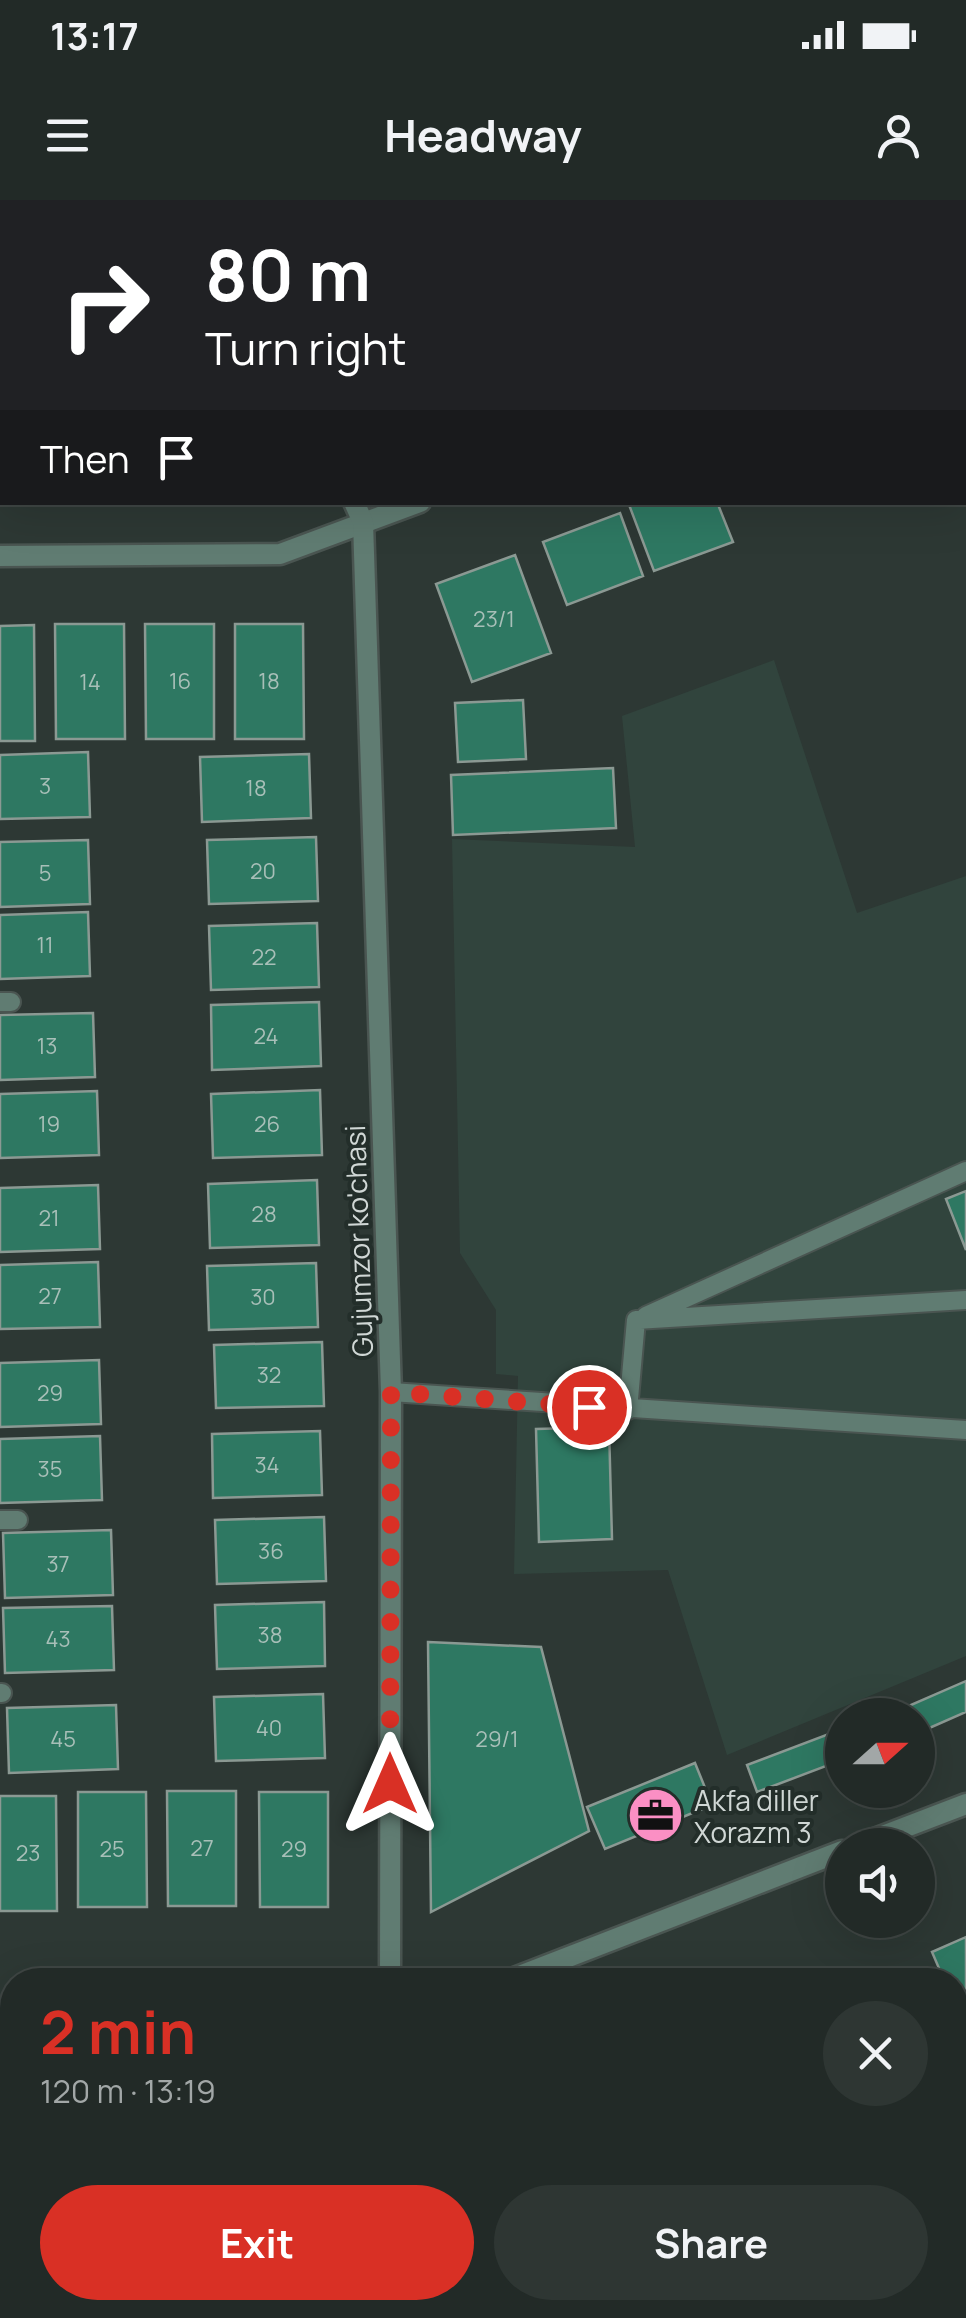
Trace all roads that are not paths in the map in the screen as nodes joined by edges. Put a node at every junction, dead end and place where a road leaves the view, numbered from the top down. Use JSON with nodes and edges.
{"nodes":[{"id":1,"x":401,"y":505,"type":"edge"},
{"id":2,"x":358,"y":512,"type":"edge"},
{"id":3,"x":0,"y":556,"type":"edge"},
{"id":4,"x":966,"y":1171,"type":"edge"},
{"id":5,"x":966,"y":1300,"type":"edge"},
{"id":6,"x":636,"y":1320,"type":"junction"},
{"id":7,"x":391,"y":1392,"type":"junction"},
{"id":8,"x":628,"y":1410,"type":"junction"},
{"id":9,"x":966,"y":1430,"type":"edge"},
{"id":10,"x":966,"y":1804,"type":"edge"},
{"id":11,"x":903,"y":1828,"type":"edge"},
{"id":12,"x":825,"y":1858,"type":"edge"},
{"id":13,"x":390,"y":1968,"type":"edge"},
{"id":14,"x":539,"y":1968,"type":"edge"}],
"edges":[{"from":1,"to":2,"type":"street"},
{"from":2,"to":3,"type":"street"},
{"from":2,"to":7,"type":"street","name":"Gujumzor ko'chasi"},
{"from":4,"to":6,"type":"lane"},
{"from":5,"to":6,"type":"lane"},
{"from":6,"to":8,"type":"lane"},
{"from":7,"to":8,"type":"lane"},
{"from":7,"to":13,"type":"street","name":"Gujumzor ko'chasi"},
{"from":8,"to":9,"type":"lane"},
{"from":10,"to":11,"type":"street"},
{"from":12,"to":14,"type":"street"}]}
